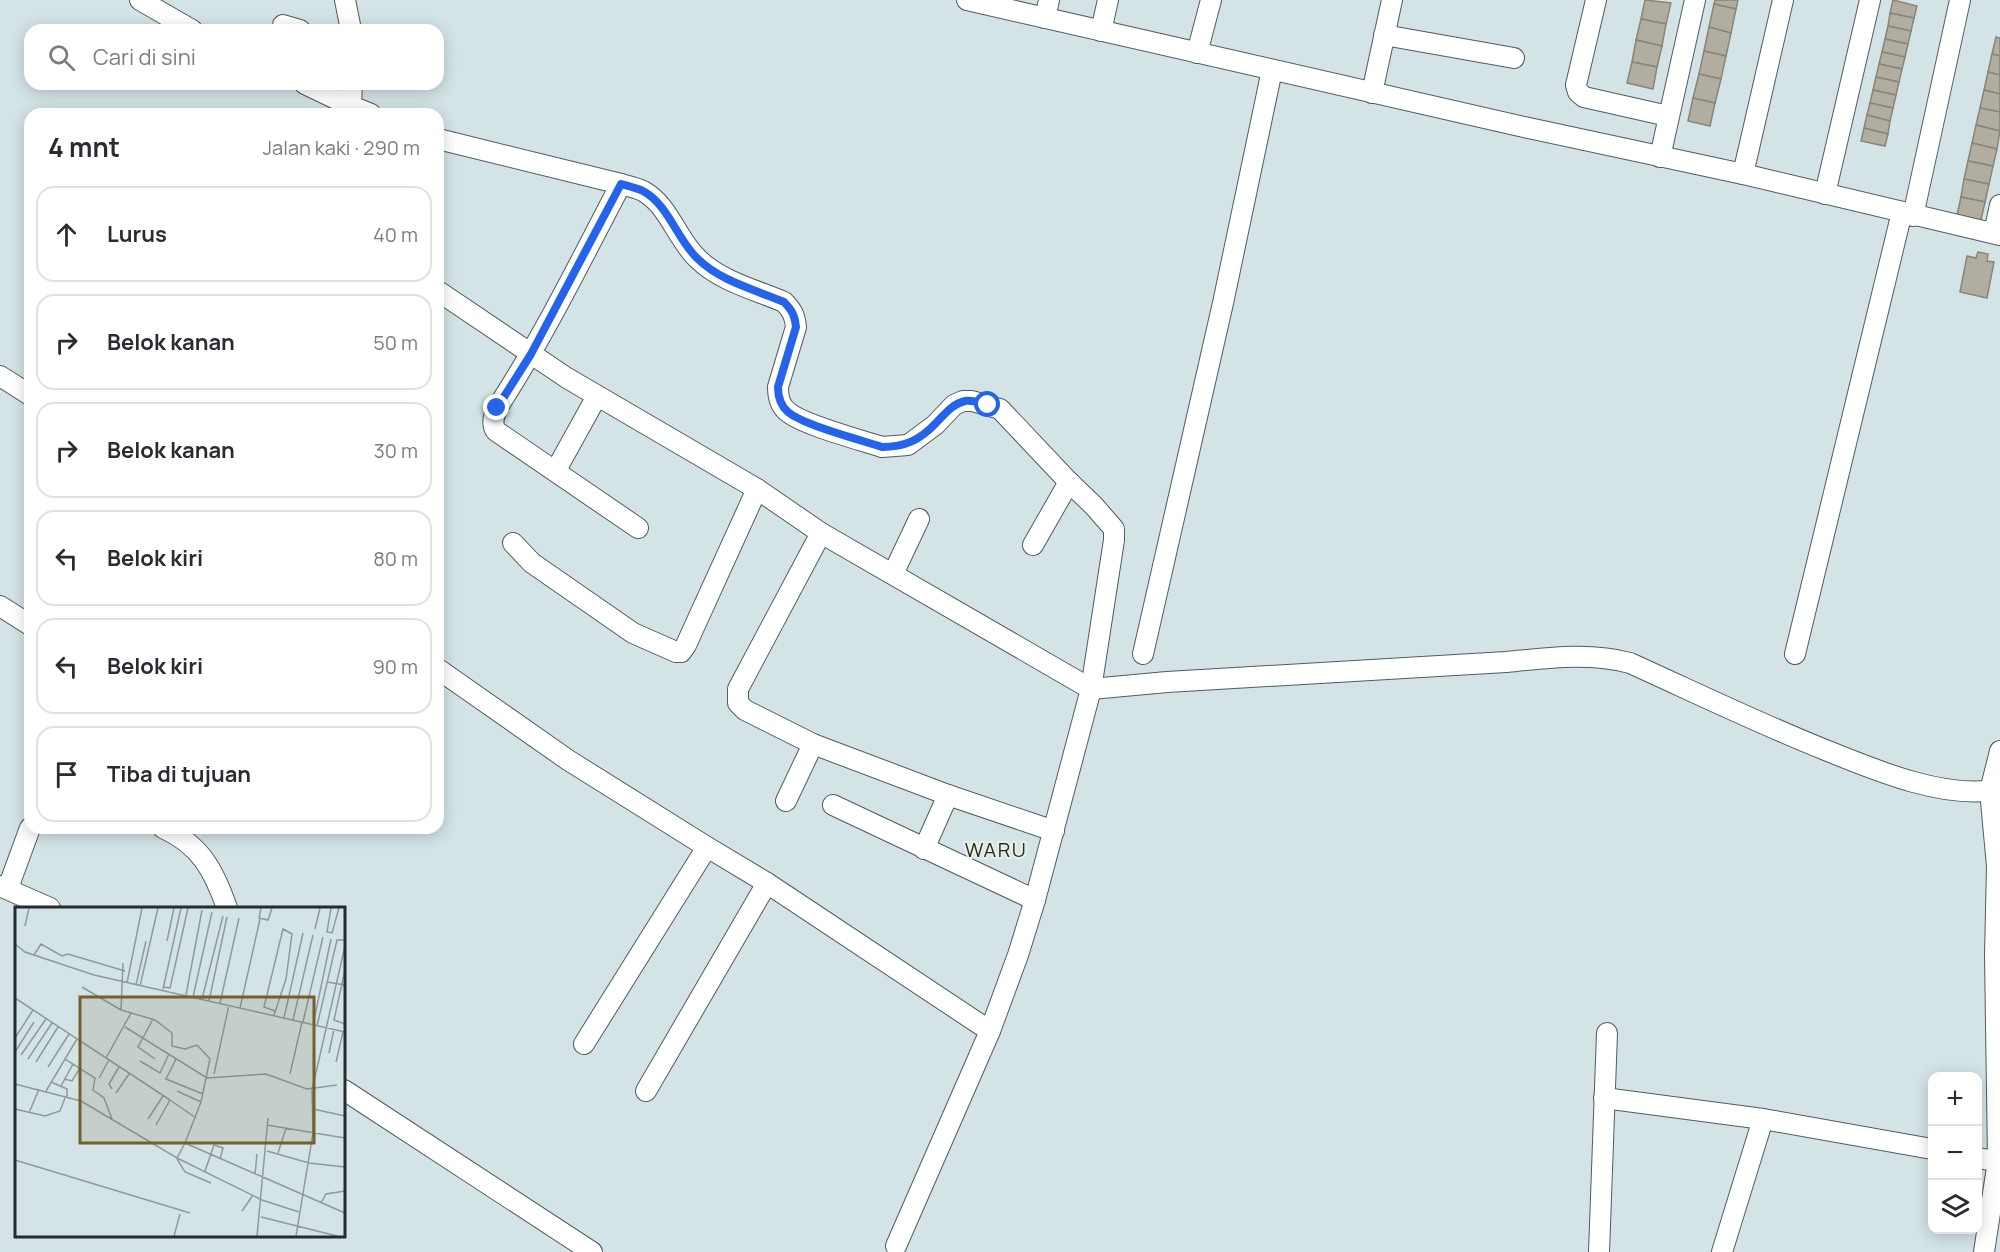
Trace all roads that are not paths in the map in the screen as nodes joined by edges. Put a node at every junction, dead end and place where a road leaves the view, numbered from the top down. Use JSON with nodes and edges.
{"nodes":[{"id":1,"x":140,"y":0,"type":"edge"},
{"id":2,"x":345,"y":0,"type":"edge"},
{"id":3,"x":967,"y":0,"type":"edge"},
{"id":4,"x":1108,"y":0,"type":"edge"},
{"id":5,"x":1211,"y":0,"type":"edge"},
{"id":6,"x":1392,"y":0,"type":"edge"},
{"id":7,"x":1596,"y":0,"type":"edge"},
{"id":8,"x":1695,"y":0,"type":"edge"},
{"id":9,"x":1783,"y":0,"type":"edge"},
{"id":10,"x":1870,"y":0,"type":"edge"},
{"id":11,"x":1960,"y":0,"type":"edge"},
{"id":12,"x":1047,"y":9,"type":"edge"},
{"id":13,"x":182,"y":24,"type":"edge"},
{"id":14,"x":350,"y":24,"type":"edge"},
{"id":15,"x":1101,"y":31,"type":"junction"},
{"id":16,"x":1384,"y":35,"type":"junction"},
{"id":17,"x":1197,"y":52,"type":"junction"},
{"id":18,"x":1514,"y":58,"type":"dead end"},
{"id":19,"x":1272,"y":70,"type":"junction"},
{"id":20,"x":318,"y":90,"type":"edge"},
{"id":21,"x":352,"y":90,"type":"edge"},
{"id":22,"x":1372,"y":93,"type":"junction"},
{"id":23,"x":351,"y":106,"type":"junction"},
{"id":24,"x":356,"y":108,"type":"edge"},
{"id":25,"x":1668,"y":116,"type":"junction"},
{"id":26,"x":444,"y":141,"type":"edge"},
{"id":27,"x":1660,"y":157,"type":"junction"},
{"id":28,"x":1743,"y":174,"type":"junction"},
{"id":29,"x":621,"y":184,"type":"junction"},
{"id":30,"x":1825,"y":194,"type":"junction"},
{"id":31,"x":2000,"y":205,"type":"edge"},
{"id":32,"x":1908,"y":214,"type":"junction"},
{"id":33,"x":1997,"y":234,"type":"edge"},
{"id":34,"x":444,"y":295,"type":"edge"},
{"id":35,"x":531,"y":354,"type":"junction"},
{"id":36,"x":0,"y":376,"type":"edge"},
{"id":37,"x":24,"y":391,"type":"edge"},
{"id":38,"x":597,"y":396,"type":"junction"},
{"id":39,"x":556,"y":470,"type":"junction"},
{"id":40,"x":1069,"y":482,"type":"junction"},
{"id":41,"x":757,"y":489,"type":"junction"},
{"id":42,"x":919,"y":519,"type":"dead end"},
{"id":43,"x":638,"y":528,"type":"dead end"},
{"id":44,"x":821,"y":533,"type":"junction"},
{"id":45,"x":513,"y":543,"type":"dead end"},
{"id":46,"x":1033,"y":545,"type":"dead end"},
{"id":47,"x":893,"y":574,"type":"junction"},
{"id":48,"x":0,"y":606,"type":"edge"},
{"id":49,"x":24,"y":621,"type":"edge"},
{"id":50,"x":1143,"y":654,"type":"dead end"},
{"id":51,"x":1795,"y":654,"type":"dead end"},
{"id":52,"x":444,"y":673,"type":"edge"},
{"id":53,"x":1091,"y":689,"type":"junction"},
{"id":54,"x":813,"y":744,"type":"junction"},
{"id":55,"x":2000,"y":751,"type":"edge"},
{"id":56,"x":1995,"y":790,"type":"edge"},
{"id":57,"x":948,"y":795,"type":"junction"},
{"id":58,"x":786,"y":801,"type":"dead end"},
{"id":59,"x":833,"y":805,"type":"dead end"},
{"id":60,"x":1054,"y":831,"type":"junction"},
{"id":61,"x":27,"y":834,"type":"edge"},
{"id":62,"x":177,"y":834,"type":"edge"},
{"id":63,"x":707,"y":848,"type":"junction"},
{"id":64,"x":924,"y":849,"type":"junction"},
{"id":65,"x":767,"y":883,"type":"junction"},
{"id":66,"x":4,"y":887,"type":"edge"},
{"id":67,"x":1035,"y":900,"type":"junction"},
{"id":68,"x":46,"y":907,"type":"edge"},
{"id":69,"x":225,"y":907,"type":"edge"},
{"id":70,"x":1998,"y":955,"type":"edge"},
{"id":71,"x":995,"y":1018,"type":"junction"},
{"id":72,"x":1607,"y":1033,"type":"dead end"},
{"id":73,"x":584,"y":1044,"type":"dead end"},
{"id":74,"x":646,"y":1090,"type":"dead end"},
{"id":75,"x":345,"y":1091,"type":"edge"},
{"id":76,"x":1604,"y":1098,"type":"junction"},
{"id":77,"x":1763,"y":1119,"type":"junction"},
{"id":78,"x":1928,"y":1148,"type":"edge"},
{"id":79,"x":1982,"y":1159,"type":"edge"},
{"id":80,"x":1999,"y":1161,"type":"edge"},
{"id":81,"x":899,"y":1250,"type":"edge"},
{"id":82,"x":592,"y":1252,"type":"edge"},
{"id":83,"x":1599,"y":1252,"type":"edge"},
{"id":84,"x":1722,"y":1252,"type":"edge"},
{"id":85,"x":1984,"y":1252,"type":"edge"}],
"edges":[{"from":1,"to":13,"type":"street"},
{"from":2,"to":14,"type":"street"},
{"from":3,"to":12,"type":"street"},
{"from":4,"to":15,"type":"street"},
{"from":5,"to":17,"type":"street"},
{"from":6,"to":16,"type":"street"},
{"from":7,"to":25,"type":"street"},
{"from":8,"to":25,"type":"street"},
{"from":9,"to":28,"type":"street"},
{"from":10,"to":30,"type":"street"},
{"from":11,"to":32,"type":"street"},
{"from":12,"to":15,"type":"street"},
{"from":15,"to":17,"type":"street"},
{"from":16,"to":18,"type":"street"},
{"from":16,"to":22,"type":"street"},
{"from":17,"to":19,"type":"street"},
{"from":19,"to":22,"type":"street"},
{"from":19,"to":50,"type":"street"},
{"from":20,"to":23,"type":"street"},
{"from":21,"to":23,"type":"street"},
{"from":22,"to":27,"type":"street"},
{"from":23,"to":24,"type":"street"},
{"from":25,"to":27,"type":"street"},
{"from":26,"to":29,"type":"street"},
{"from":27,"to":28,"type":"street"},
{"from":28,"to":30,"type":"street"},
{"from":29,"to":35,"type":"street"},
{"from":29,"to":40,"type":"street"},
{"from":30,"to":32,"type":"street"},
{"from":31,"to":33,"type":"street"},
{"from":32,"to":33,"type":"street"},
{"from":32,"to":51,"type":"street"},
{"from":34,"to":35,"type":"street"},
{"from":35,"to":38,"type":"street"},
{"from":35,"to":39,"type":"street"},
{"from":36,"to":37,"type":"street"},
{"from":38,"to":39,"type":"street"},
{"from":38,"to":41,"type":"street"},
{"from":39,"to":43,"type":"street"},
{"from":40,"to":46,"type":"street"},
{"from":40,"to":53,"type":"street"},
{"from":41,"to":44,"type":"street"},
{"from":41,"to":45,"type":"street"},
{"from":42,"to":47,"type":"street"},
{"from":44,"to":47,"type":"street"},
{"from":44,"to":54,"type":"street"},
{"from":47,"to":53,"type":"street"},
{"from":48,"to":49,"type":"street"},
{"from":52,"to":63,"type":"street"},
{"from":53,"to":56,"type":"street"},
{"from":53,"to":60,"type":"street"},
{"from":54,"to":57,"type":"street"},
{"from":54,"to":58,"type":"street"},
{"from":55,"to":56,"type":"street"},
{"from":56,"to":70,"type":"street"},
{"from":57,"to":60,"type":"street"},
{"from":57,"to":64,"type":"street"},
{"from":59,"to":64,"type":"street"},
{"from":60,"to":67,"type":"street"},
{"from":61,"to":66,"type":"street"},
{"from":62,"to":69,"type":"street"},
{"from":63,"to":65,"type":"street"},
{"from":63,"to":73,"type":"street"},
{"from":64,"to":67,"type":"street"},
{"from":65,"to":71,"type":"street"},
{"from":65,"to":74,"type":"street"},
{"from":66,"to":68,"type":"street"},
{"from":67,"to":71,"type":"street"},
{"from":70,"to":80,"type":"street"},
{"from":71,"to":81,"type":"street"},
{"from":72,"to":76,"type":"street"},
{"from":75,"to":82,"type":"street"},
{"from":76,"to":77,"type":"street"},
{"from":76,"to":83,"type":"street"},
{"from":77,"to":78,"type":"street"},
{"from":77,"to":84,"type":"street"},
{"from":79,"to":80,"type":"street"},
{"from":80,"to":85,"type":"street"}]}
